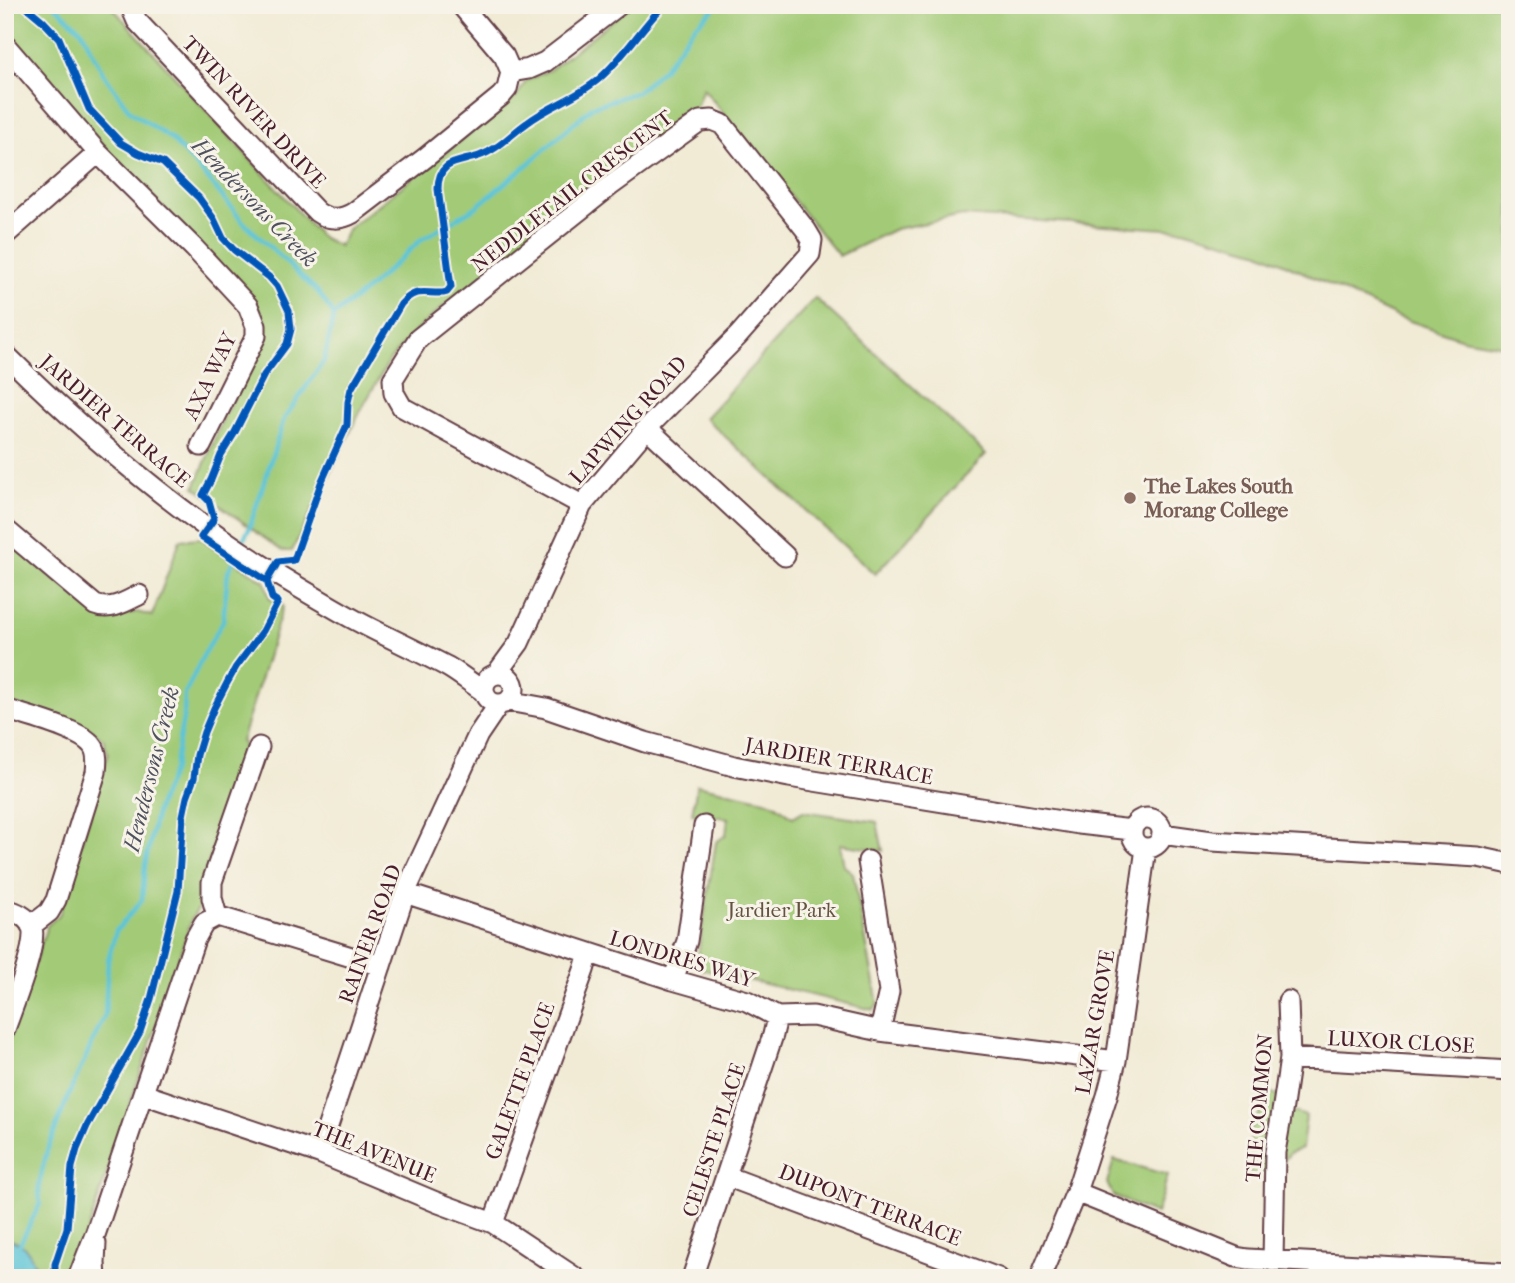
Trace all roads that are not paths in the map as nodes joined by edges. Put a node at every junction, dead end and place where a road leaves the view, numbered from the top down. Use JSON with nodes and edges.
{"nodes":[{"id":1,"x":130,"y":5,"type":"edge"},
{"id":2,"x":461,"y":5,"type":"edge"},
{"id":3,"x":619,"y":5,"type":"edge"},
{"id":4,"x":5,"y":45,"type":"edge"},
{"id":5,"x":511,"y":72,"type":"junction"},
{"id":6,"x":98,"y":153,"type":"junction"},
{"id":7,"x":5,"y":234,"type":"edge"},
{"id":8,"x":810,"y":254,"type":"joint"},
{"id":9,"x":5,"y":354,"type":"edge"},
{"id":10,"x":647,"y":428,"type":"junction"},
{"id":11,"x":201,"y":446,"type":"dead end"},
{"id":12,"x":582,"y":505,"type":"junction"},
{"id":13,"x":5,"y":529,"type":"edge"},
{"id":14,"x":785,"y":556,"type":"dead end"},
{"id":15,"x":139,"y":595,"type":"dead end"},
{"id":16,"x":499,"y":689,"type":"junction"},
{"id":17,"x":5,"y":709,"type":"edge"},
{"id":18,"x":259,"y":747,"type":"dead end"},
{"id":19,"x":704,"y":827,"type":"dead end"},
{"id":20,"x":1132,"y":831,"type":"junction"},
{"id":21,"x":1162,"y":834,"type":"junction"},
{"id":22,"x":1146,"y":849,"type":"junction"},
{"id":23,"x":1510,"y":851,"type":"edge"},
{"id":24,"x":1478,"y":857,"type":"junction"},
{"id":25,"x":868,"y":861,"type":"dead end"},
{"id":26,"x":1510,"y":863,"type":"edge"},
{"id":27,"x":405,"y":893,"type":"junction"},
{"id":28,"x":5,"y":909,"type":"edge"},
{"id":29,"x":217,"y":916,"type":"junction"},
{"id":30,"x":31,"y":926,"type":"junction"},
{"id":31,"x":589,"y":953,"type":"junction"},
{"id":32,"x":381,"y":966,"type":"junction"},
{"id":33,"x":673,"y":980,"type":"junction"},
{"id":34,"x":1288,"y":1001,"type":"dead end"},
{"id":35,"x":777,"y":1017,"type":"junction"},
{"id":36,"x":5,"y":1029,"type":"edge"},
{"id":37,"x":880,"y":1031,"type":"junction"},
{"id":38,"x":1290,"y":1058,"type":"junction"},
{"id":39,"x":1116,"y":1061,"type":"junction"},
{"id":40,"x":1510,"y":1071,"type":"edge"},
{"id":41,"x":143,"y":1094,"type":"junction"},
{"id":42,"x":319,"y":1153,"type":"junction"},
{"id":43,"x":726,"y":1176,"type":"junction"},
{"id":44,"x":1076,"y":1192,"type":"junction"},
{"id":45,"x":493,"y":1223,"type":"junction"},
{"id":46,"x":96,"y":1232,"type":"junction"},
{"id":47,"x":1273,"y":1261,"type":"junction"},
{"id":48,"x":1341,"y":1271,"type":"edge"},
{"id":49,"x":1510,"y":1273,"type":"edge"},
{"id":50,"x":78,"y":1278,"type":"edge"},
{"id":51,"x":96,"y":1278,"type":"edge"},
{"id":52,"x":576,"y":1278,"type":"edge"},
{"id":53,"x":692,"y":1278,"type":"edge"},
{"id":54,"x":998,"y":1278,"type":"edge"},
{"id":55,"x":1040,"y":1278,"type":"edge"}],
"edges":[{"from":1,"to":5,"type":"street","name":"TWIN RIVER DRIVE"},
{"from":2,"to":5,"type":"street"},
{"from":3,"to":5,"type":"street"},
{"from":4,"to":6,"type":"street","name":"AXA WAY"},
{"from":6,"to":7,"type":"street"},
{"from":6,"to":11,"type":"street","name":"AXA WAY"},
{"from":8,"to":10,"type":"street","name":"LAPWING ROAD"},
{"from":8,"to":12,"type":"street","name":"NEDDLETAIL CRESCENT"},
{"from":9,"to":16,"type":"street","name":"JARDIER TERRACE"},
{"from":10,"to":12,"type":"street","name":"LAPWING ROAD"},
{"from":10,"to":14,"type":"street"},
{"from":12,"to":16,"type":"street","name":"LAPWING ROAD"},
{"from":13,"to":15,"type":"street"},
{"from":16,"to":20,"type":"street","name":"JARDIER TERRACE"},
{"from":16,"to":27,"type":"street","name":"RAINER ROAD"},
{"from":17,"to":30,"type":"street"},
{"from":18,"to":29,"type":"street"},
{"from":19,"to":33,"type":"street"},
{"from":20,"to":21,"type":"street"},
{"from":20,"to":22,"type":"street"},
{"from":21,"to":22,"type":"street"},
{"from":21,"to":24,"type":"street"},
{"from":22,"to":39,"type":"street","name":"LAZAR GROVE"},
{"from":23,"to":24,"type":"street"},
{"from":24,"to":26,"type":"street"},
{"from":25,"to":37,"type":"street"},
{"from":27,"to":31,"type":"street","name":"LONDRES WAY"},
{"from":27,"to":32,"type":"street","name":"RAINER ROAD"},
{"from":28,"to":30,"type":"street"},
{"from":29,"to":32,"type":"street"},
{"from":29,"to":41,"type":"street"},
{"from":30,"to":36,"type":"street"},
{"from":31,"to":33,"type":"street","name":"LONDRES WAY"},
{"from":31,"to":45,"type":"street","name":"GALETTE PLACE"},
{"from":32,"to":42,"type":"street","name":"RAINER ROAD"},
{"from":33,"to":35,"type":"street","name":"LONDRES WAY"},
{"from":34,"to":38,"type":"street","name":"THE COMMON"},
{"from":35,"to":37,"type":"street","name":"LONDRES WAY"},
{"from":35,"to":43,"type":"street","name":"CELESTE PLACE"},
{"from":37,"to":39,"type":"street","name":"LONDRES WAY"},
{"from":38,"to":40,"type":"street","name":"LUXOR CLOSE"},
{"from":38,"to":47,"type":"street","name":"THE COMMON"},
{"from":39,"to":44,"type":"street","name":"LAZAR GROVE"},
{"from":41,"to":42,"type":"street","name":"THE AVENUE"},
{"from":41,"to":46,"type":"street"},
{"from":42,"to":45,"type":"street","name":"THE AVENUE"},
{"from":43,"to":53,"type":"street","name":"CELESTE PLACE"},
{"from":43,"to":54,"type":"street","name":"DUPONT TERRACE"},
{"from":44,"to":47,"type":"street"},
{"from":44,"to":55,"type":"street","name":"LAZAR GROVE"},
{"from":45,"to":52,"type":"street","name":"THE AVENUE"},
{"from":46,"to":50,"type":"street"},
{"from":46,"to":51,"type":"street"},
{"from":47,"to":48,"type":"street"},
{"from":48,"to":49,"type":"street"}]}
